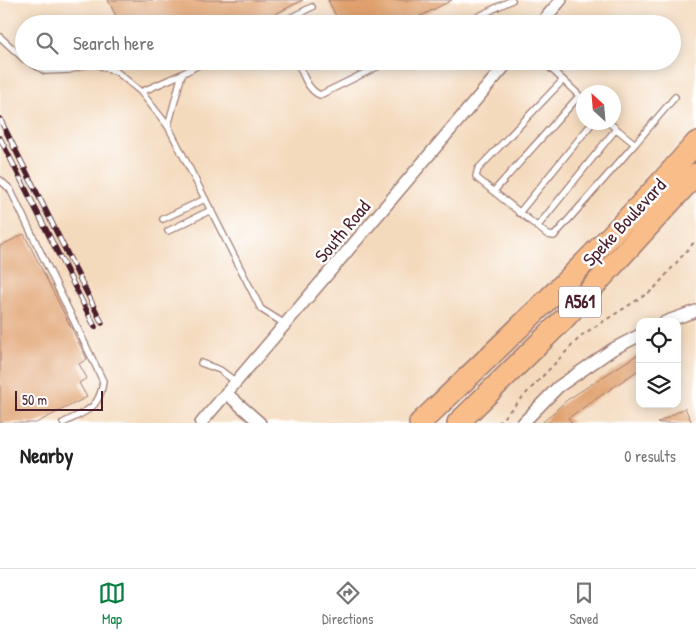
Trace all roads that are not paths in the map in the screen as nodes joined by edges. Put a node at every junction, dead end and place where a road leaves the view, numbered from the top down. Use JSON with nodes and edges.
{"nodes":[{"id":1,"x":512,"y":0,"type":"edge"},
{"id":2,"x":561,"y":0,"type":"edge"},
{"id":3,"x":312,"y":7,"type":"dead end"},
{"id":4,"x":296,"y":15,"type":"edge"},
{"id":5,"x":481,"y":15,"type":"edge"},
{"id":6,"x":548,"y":15,"type":"edge"},
{"id":7,"x":0,"y":37,"type":"edge"},
{"id":8,"x":15,"y":51,"type":"edge"},
{"id":9,"x":42,"y":70,"type":"edge"},
{"id":10,"x":69,"y":70,"type":"edge"},
{"id":11,"x":112,"y":70,"type":"edge"},
{"id":12,"x":189,"y":70,"type":"edge"},
{"id":13,"x":301,"y":70,"type":"edge"},
{"id":14,"x":370,"y":70,"type":"edge"},
{"id":15,"x":501,"y":70,"type":"edge"},
{"id":16,"x":552,"y":70,"type":"edge"},
{"id":17,"x":182,"y":74,"type":"junction"},
{"id":18,"x":563,"y":80,"type":"junction"},
{"id":19,"x":140,"y":92,"type":"junction"},
{"id":20,"x":576,"y":93,"type":"edge"},
{"id":21,"x":675,"y":97,"type":"dead end"},
{"id":22,"x":576,"y":103,"type":"edge"},
{"id":23,"x":168,"y":126,"type":"junction"},
{"id":24,"x":586,"y":130,"type":"edge"},
{"id":25,"x":615,"y":130,"type":"edge"},
{"id":26,"x":617,"y":130,"type":"edge"},
{"id":27,"x":696,"y":143,"type":"edge"},
{"id":28,"x":635,"y":144,"type":"junction"},
{"id":29,"x":696,"y":174,"type":"edge"},
{"id":30,"x":0,"y":180,"type":"edge"},
{"id":31,"x":494,"y":192,"type":"junction"},
{"id":32,"x":205,"y":199,"type":"junction"},
{"id":33,"x":210,"y":210,"type":"junction"},
{"id":34,"x":518,"y":213,"type":"junction"},
{"id":35,"x":163,"y":219,"type":"dead end"},
{"id":36,"x":537,"y":227,"type":"junction"},
{"id":37,"x":168,"y":230,"type":"dead end"},
{"id":38,"x":696,"y":312,"type":"edge"},
{"id":39,"x":678,"y":318,"type":"edge"},
{"id":40,"x":285,"y":324,"type":"junction"},
{"id":41,"x":636,"y":336,"type":"edge"},
{"id":42,"x":201,"y":363,"type":"dead end"},
{"id":43,"x":236,"y":382,"type":"junction"},
{"id":44,"x":226,"y":393,"type":"junction"},
{"id":45,"x":63,"y":423,"type":"edge"},
{"id":46,"x":201,"y":423,"type":"edge"},
{"id":47,"x":260,"y":423,"type":"edge"},
{"id":48,"x":420,"y":423,"type":"edge"},
{"id":49,"x":458,"y":423,"type":"edge"},
{"id":50,"x":523,"y":423,"type":"edge"}],
"edges":[{"from":1,"to":5,"type":"lane"},
{"from":2,"to":6,"type":"street"},
{"from":3,"to":4,"type":"lane"},
{"from":7,"to":8,"type":"lane"},
{"from":9,"to":10,"type":"lane"},
{"from":11,"to":19,"type":"lane"},
{"from":12,"to":17,"type":"lane"},
{"from":13,"to":14,"type":"lane"},
{"from":15,"to":40,"type":"street","name":"South Road"},
{"from":16,"to":18,"type":"lane"},
{"from":17,"to":19,"type":"lane"},
{"from":17,"to":23,"type":"lane"},
{"from":18,"to":20,"type":"lane"},
{"from":18,"to":31,"type":"lane"},
{"from":19,"to":23,"type":"lane"},
{"from":21,"to":28,"type":"lane"},
{"from":22,"to":31,"type":"lane"},
{"from":23,"to":32,"type":"lane"},
{"from":24,"to":34,"type":"lane"},
{"from":25,"to":36,"type":"lane"},
{"from":26,"to":28,"type":"lane"},
{"from":27,"to":48,"type":"highway","name":"Speke Boulevard","number":"A561"},
{"from":28,"to":36,"type":"lane"},
{"from":29,"to":49,"type":"highway","name":"Speke Boulevard","number":"A561"},
{"from":30,"to":45,"type":"lane"},
{"from":31,"to":34,"type":"lane"},
{"from":32,"to":33,"type":"lane"},
{"from":32,"to":35,"type":"lane"},
{"from":33,"to":37,"type":"lane"},
{"from":33,"to":40,"type":"lane"},
{"from":34,"to":36,"type":"lane"},
{"from":38,"to":39,"type":"street"},
{"from":40,"to":43,"type":"street","name":"South Road"},
{"from":41,"to":50,"type":"street"},
{"from":42,"to":43,"type":"lane"},
{"from":43,"to":44,"type":"street","name":"South Road"},
{"from":44,"to":46,"type":"street","name":"South Road"},
{"from":44,"to":47,"type":"street"}]}
